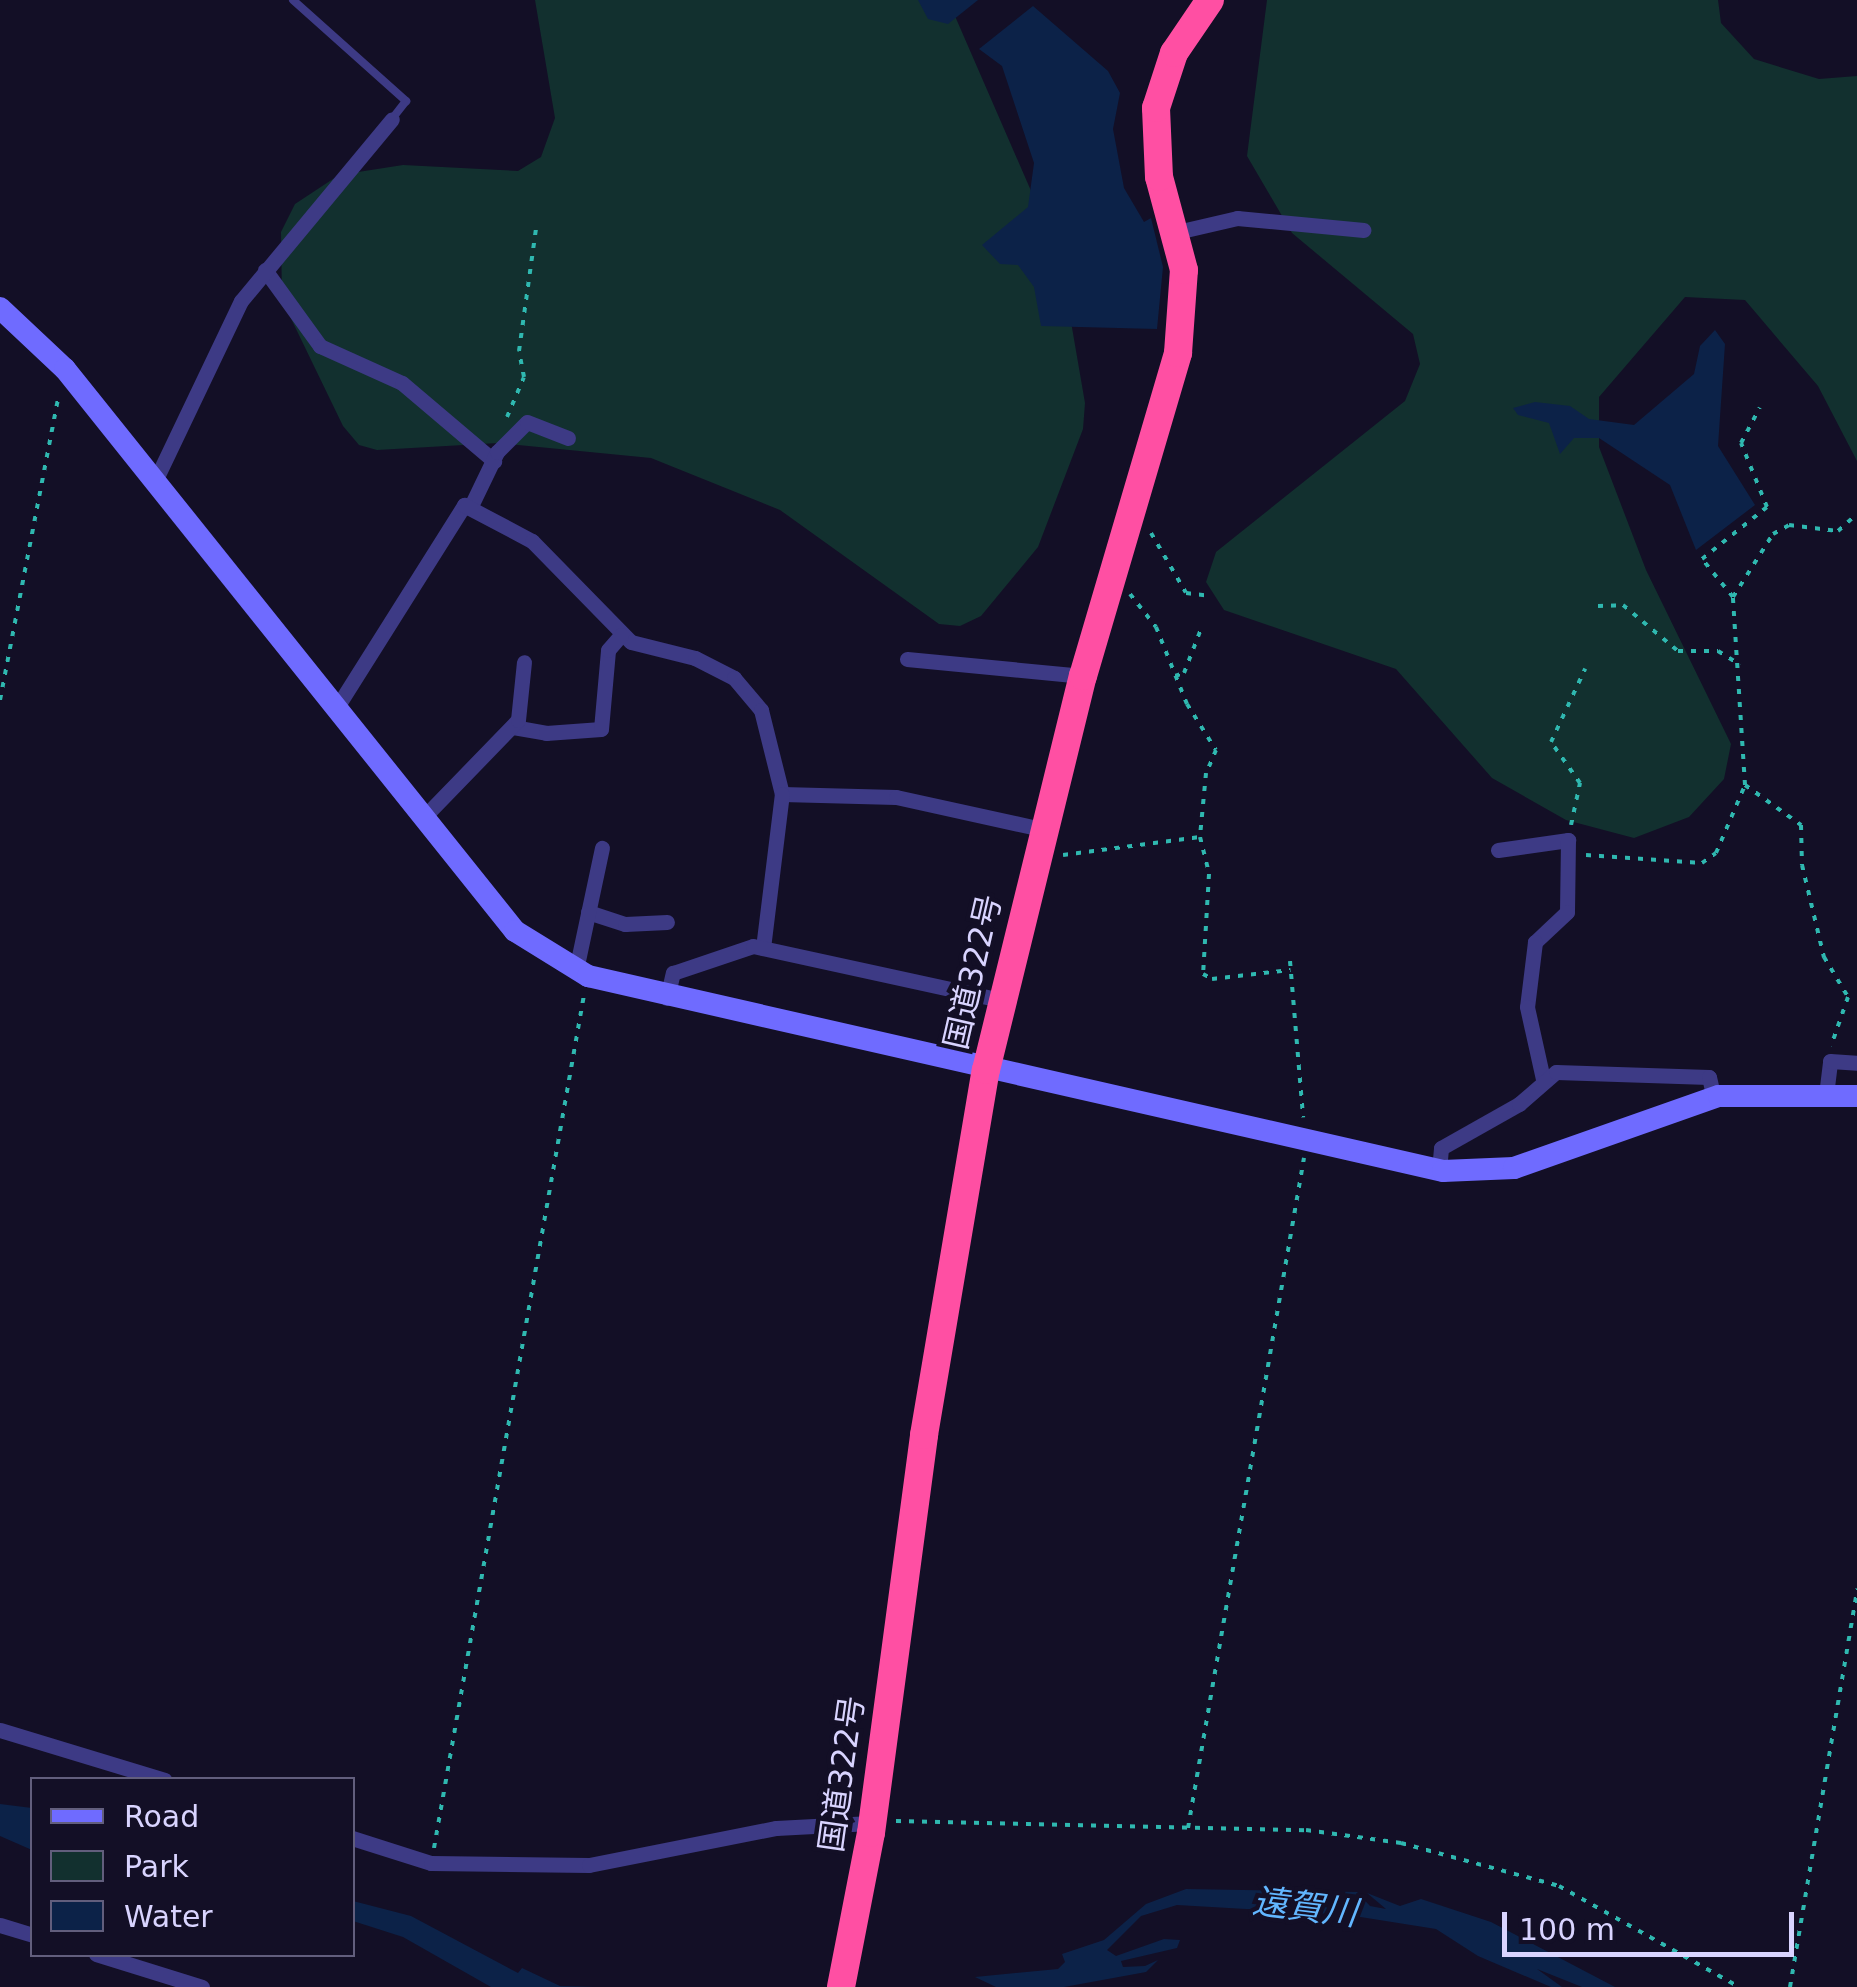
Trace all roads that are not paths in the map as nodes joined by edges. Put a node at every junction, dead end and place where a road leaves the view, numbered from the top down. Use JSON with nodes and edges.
{"nodes":[{"id":1,"x":293,"y":0,"type":"edge"},
{"id":2,"x":1210,"y":0,"type":"edge"},
{"id":3,"x":392,"y":119,"type":"joint"},
{"id":4,"x":1363,"y":230,"type":"dead end"},
{"id":5,"x":1177,"y":232,"type":"junction"},
{"id":6,"x":265,"y":270,"type":"junction"},
{"id":7,"x":0,"y":308,"type":"edge"},
{"id":8,"x":568,"y":438,"type":"dead end"},
{"id":9,"x":494,"y":461,"type":"junction"},
{"id":10,"x":156,"y":479,"type":"junction"},
{"id":11,"x":470,"y":508,"type":"junction"},
{"id":12,"x":620,"y":635,"type":"junction"},
{"id":13,"x":907,"y":660,"type":"dead end"},
{"id":14,"x":524,"y":662,"type":"dead end"},
{"id":15,"x":1083,"y":676,"type":"junction"},
{"id":16,"x":337,"y":707,"type":"junction"},
{"id":17,"x":513,"y":727,"type":"junction"},
{"id":18,"x":782,"y":794,"type":"junction"},
{"id":19,"x":423,"y":818,"type":"junction"},
{"id":20,"x":1039,"y":842,"type":"junction"},
{"id":21,"x":602,"y":848,"type":"dead end"},
{"id":22,"x":1498,"y":850,"type":"dead end"},
{"id":23,"x":588,"y":912,"type":"junction"},
{"id":24,"x":667,"y":922,"type":"dead end"},
{"id":25,"x":762,"y":948,"type":"junction"},
{"id":26,"x":582,"y":973,"type":"junction"},
{"id":27,"x":667,"y":998,"type":"junction"},
{"id":28,"x":1001,"y":1000,"type":"junction"},
{"id":29,"x":1857,"y":1063,"type":"edge"},
{"id":30,"x":986,"y":1070,"type":"junction"},
{"id":31,"x":1544,"y":1079,"type":"junction"},
{"id":32,"x":1826,"y":1095,"type":"junction"},
{"id":33,"x":1857,"y":1096,"type":"edge"},
{"id":34,"x":1714,"y":1098,"type":"junction"},
{"id":35,"x":1439,"y":1171,"type":"junction"},
{"id":36,"x":0,"y":1730,"type":"edge"},
{"id":37,"x":156,"y":1777,"type":"edge"},
{"id":38,"x":871,"y":1828,"type":"junction"},
{"id":39,"x":355,"y":1839,"type":"edge"},
{"id":40,"x":0,"y":1925,"type":"edge"},
{"id":41,"x":30,"y":1934,"type":"edge"},
{"id":42,"x":106,"y":1957,"type":"edge"},
{"id":43,"x":202,"y":1987,"type":"edge"},
{"id":44,"x":841,"y":1987,"type":"edge"}],
"edges":[{"from":1,"to":3,"type":"lane"},
{"from":2,"to":5,"type":"highway","name":"国道322号"},
{"from":3,"to":6,"type":"street"},
{"from":4,"to":5,"type":"street"},
{"from":5,"to":15,"type":"highway","name":"国道322号"},
{"from":6,"to":9,"type":"street"},
{"from":6,"to":10,"type":"street"},
{"from":7,"to":10,"type":"street"},
{"from":8,"to":9,"type":"street"},
{"from":9,"to":11,"type":"street"},
{"from":10,"to":16,"type":"street"},
{"from":11,"to":12,"type":"street"},
{"from":11,"to":16,"type":"street"},
{"from":12,"to":17,"type":"street"},
{"from":12,"to":18,"type":"street"},
{"from":13,"to":15,"type":"street"},
{"from":14,"to":17,"type":"street"},
{"from":15,"to":20,"type":"highway","name":"国道322号"},
{"from":16,"to":19,"type":"street"},
{"from":17,"to":19,"type":"street"},
{"from":18,"to":20,"type":"street"},
{"from":18,"to":25,"type":"street"},
{"from":19,"to":26,"type":"street"},
{"from":20,"to":28,"type":"highway","name":"国道322号"},
{"from":21,"to":23,"type":"street"},
{"from":22,"to":31,"type":"street"},
{"from":23,"to":24,"type":"street"},
{"from":23,"to":26,"type":"street"},
{"from":25,"to":27,"type":"street"},
{"from":25,"to":28,"type":"street"},
{"from":26,"to":27,"type":"street"},
{"from":27,"to":30,"type":"street"},
{"from":28,"to":30,"type":"highway","name":"国道322号"},
{"from":29,"to":32,"type":"street"},
{"from":30,"to":35,"type":"street"},
{"from":30,"to":38,"type":"highway","name":"国道322号"},
{"from":31,"to":34,"type":"street"},
{"from":31,"to":35,"type":"street"},
{"from":32,"to":33,"type":"street"},
{"from":32,"to":34,"type":"street"},
{"from":34,"to":35,"type":"street"},
{"from":36,"to":37,"type":"street"},
{"from":38,"to":39,"type":"street"},
{"from":38,"to":44,"type":"highway","name":"国道322号"},
{"from":40,"to":41,"type":"street"},
{"from":42,"to":43,"type":"street"}]}
